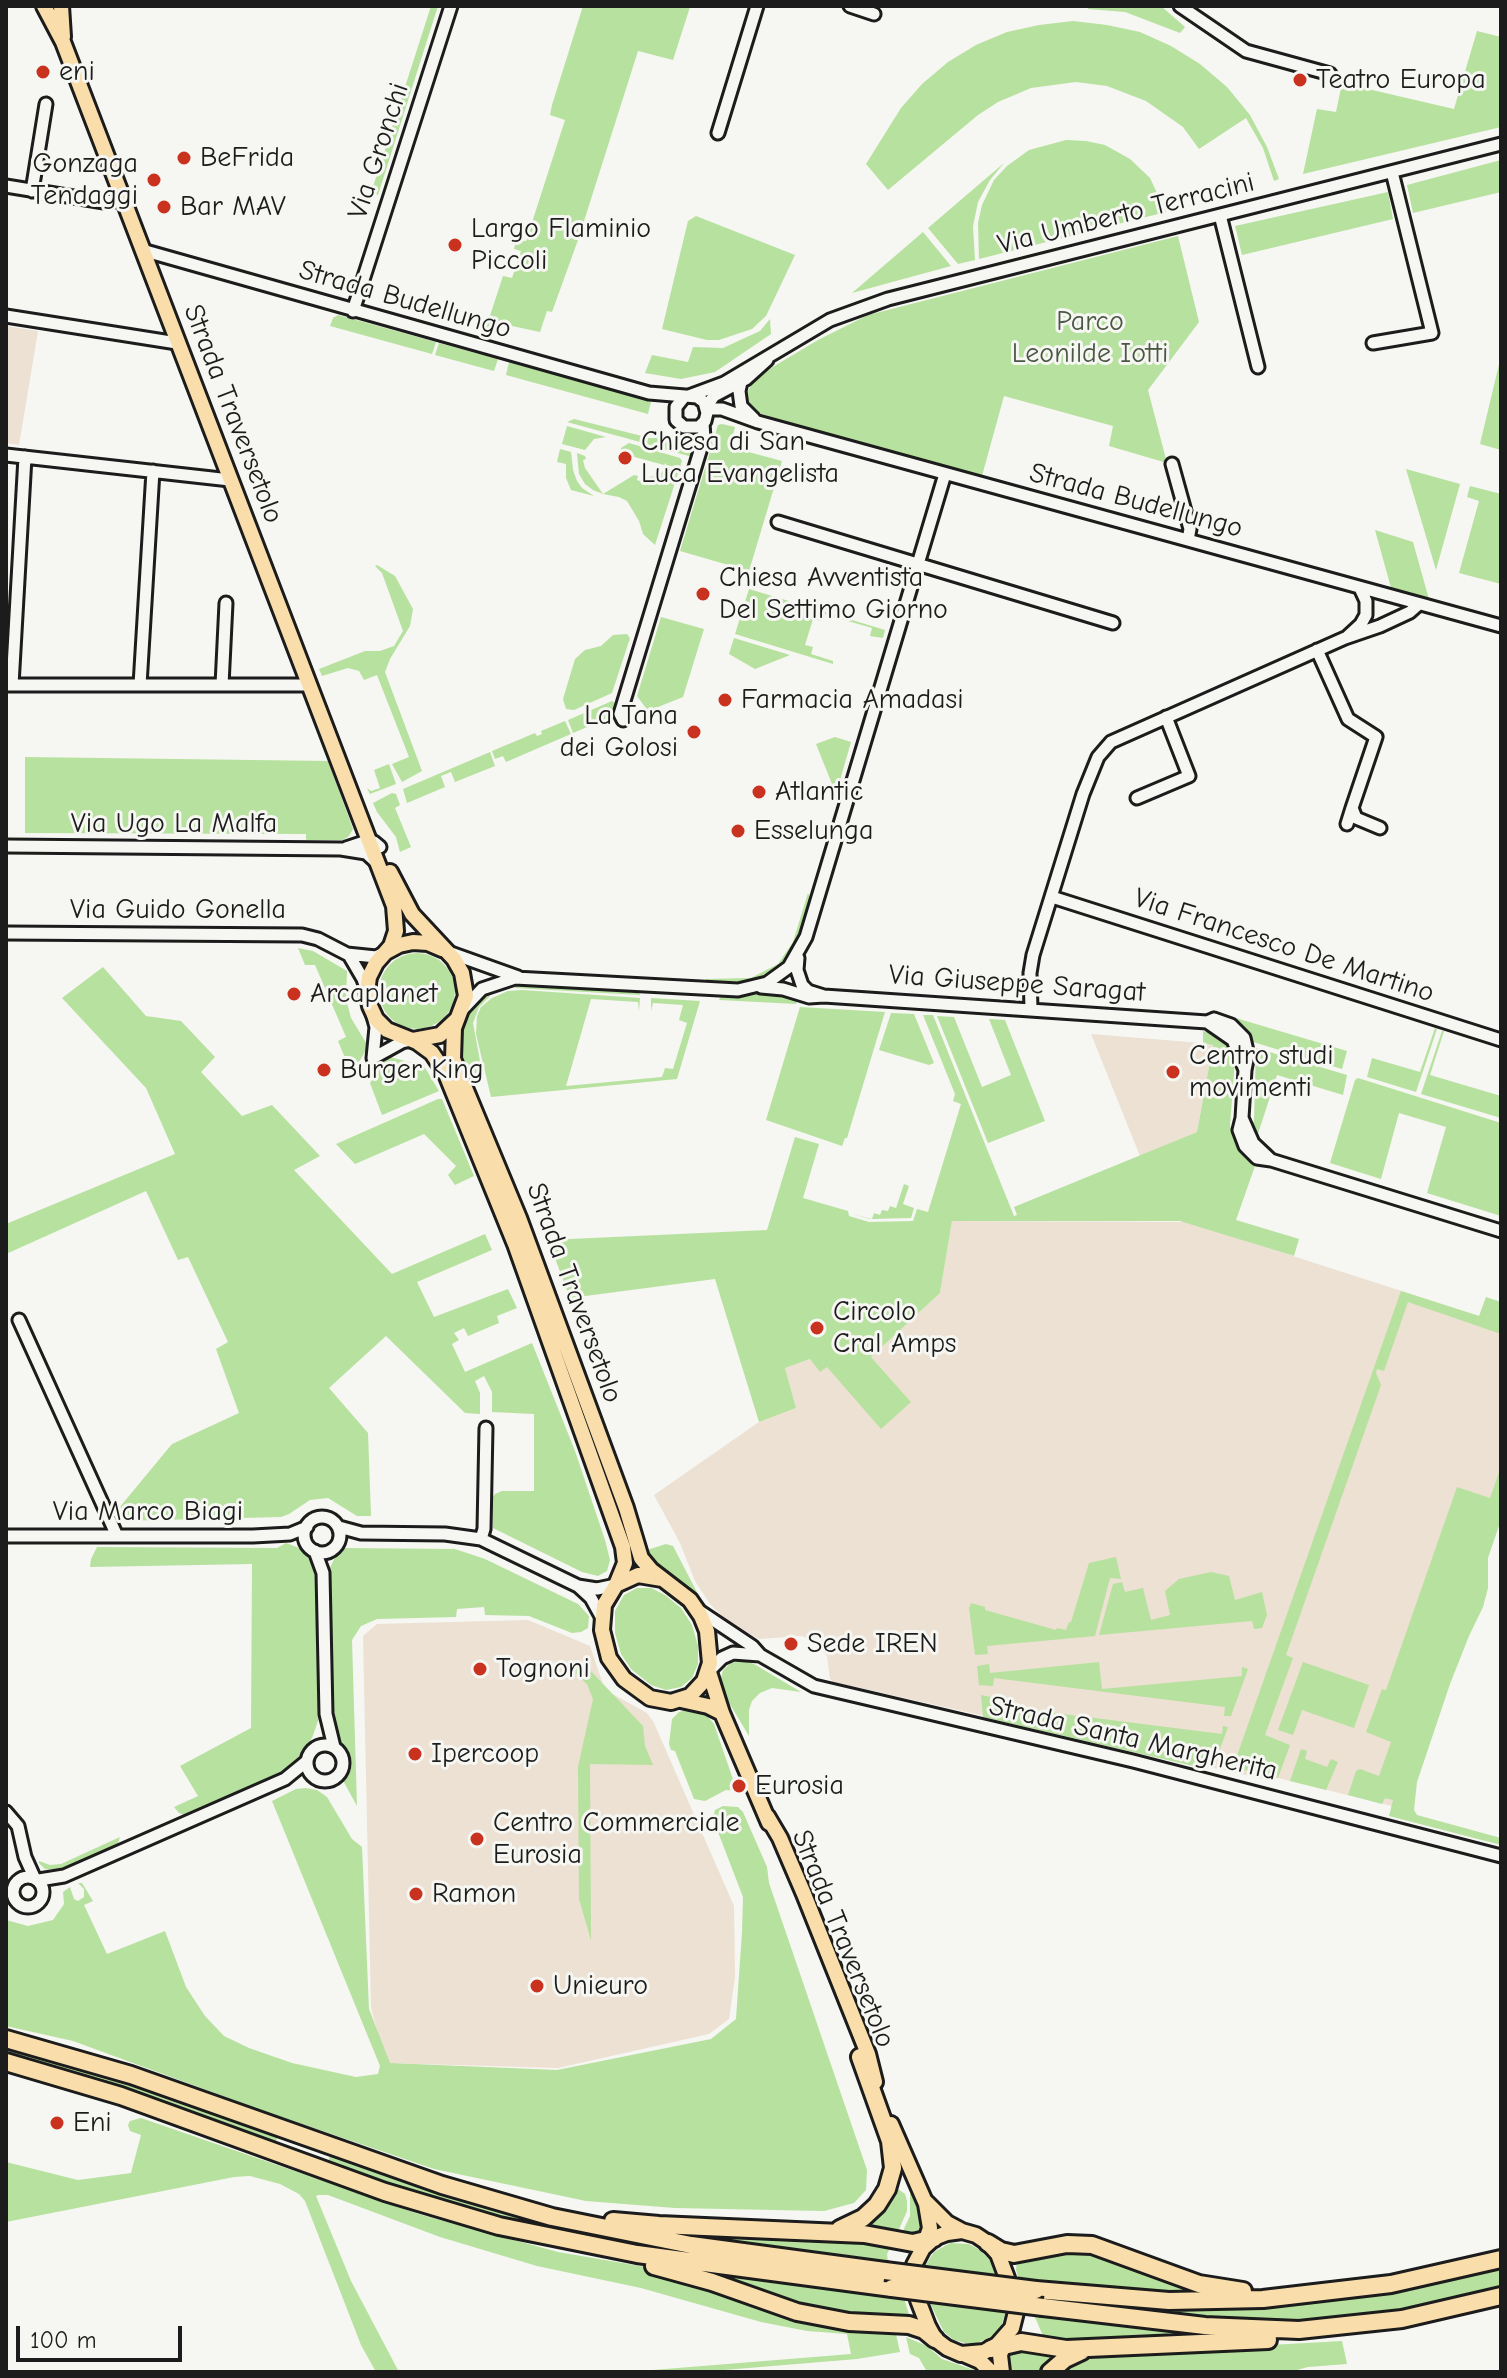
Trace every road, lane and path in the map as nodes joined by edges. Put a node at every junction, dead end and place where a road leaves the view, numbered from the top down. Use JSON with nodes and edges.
{"nodes":[{"id":1,"x":44,"y":6,"type":"edge"},
{"id":2,"x":61,"y":6,"type":"edge"},
{"id":3,"x":451,"y":6,"type":"edge"},
{"id":4,"x":757,"y":6,"type":"edge"},
{"id":5,"x":850,"y":6,"type":"edge"},
{"id":6,"x":1180,"y":6,"type":"edge"},
{"id":7,"x":874,"y":14,"type":"dead end"},
{"id":8,"x":63,"y":42,"type":"junction"},
{"id":9,"x":1330,"y":74,"type":"dead end"},
{"id":10,"x":46,"y":104,"type":"dead end"},
{"id":11,"x":718,"y":133,"type":"dead end"},
{"id":12,"x":1501,"y":144,"type":"edge"},
{"id":13,"x":1392,"y":172,"type":"junction"},
{"id":14,"x":6,"y":186,"type":"edge"},
{"id":15,"x":32,"y":191,"type":"junction"},
{"id":16,"x":123,"y":200,"type":"junction"},
{"id":17,"x":1220,"y":215,"type":"junction"},
{"id":18,"x":142,"y":250,"type":"junction"},
{"id":19,"x":353,"y":311,"type":"junction"},
{"id":20,"x":6,"y":316,"type":"edge"},
{"id":21,"x":177,"y":343,"type":"junction"},
{"id":22,"x":1373,"y":343,"type":"dead end"},
{"id":23,"x":773,"y":353,"type":"junction"},
{"id":24,"x":1258,"y":367,"type":"dead end"},
{"id":25,"x":741,"y":382,"type":"junction"},
{"id":26,"x":656,"y":394,"type":"junction"},
{"id":27,"x":687,"y":397,"type":"junction"},
{"id":28,"x":675,"y":411,"type":"junction"},
{"id":29,"x":705,"y":415,"type":"junction"},
{"id":30,"x":758,"y":422,"type":"junction"},
{"id":31,"x":690,"y":429,"type":"junction"},
{"id":32,"x":6,"y":455,"type":"edge"},
{"id":33,"x":25,"y":457,"type":"junction"},
{"id":34,"x":696,"y":460,"type":"junction"},
{"id":35,"x":1172,"y":464,"type":"dead end"},
{"id":36,"x":153,"y":471,"type":"junction"},
{"id":37,"x":945,"y":474,"type":"junction"},
{"id":38,"x":230,"y":480,"type":"junction"},
{"id":39,"x":778,"y":522,"type":"dead end"},
{"id":40,"x":1188,"y":540,"type":"junction"},
{"id":41,"x":918,"y":564,"type":"junction"},
{"id":42,"x":1360,"y":588,"type":"junction"},
{"id":43,"x":1380,"y":594,"type":"junction"},
{"id":44,"x":1394,"y":597,"type":"junction"},
{"id":45,"x":226,"y":603,"type":"dead end"},
{"id":46,"x":1419,"y":604,"type":"junction"},
{"id":47,"x":1367,"y":609,"type":"junction"},
{"id":48,"x":1396,"y":618,"type":"junction"},
{"id":49,"x":1113,"y":623,"type":"dead end"},
{"id":50,"x":1501,"y":626,"type":"edge"},
{"id":51,"x":1345,"y":638,"type":"junction"},
{"id":52,"x":1317,"y":650,"type":"junction"},
{"id":53,"x":9,"y":685,"type":"edge"},
{"id":54,"x":140,"y":685,"type":"junction"},
{"id":55,"x":222,"y":685,"type":"junction"},
{"id":56,"x":310,"y":685,"type":"junction"},
{"id":57,"x":1166,"y":717,"type":"junction"},
{"id":58,"x":623,"y":720,"type":"dead end"},
{"id":59,"x":1137,"y":798,"type":"dead end"},
{"id":60,"x":357,"y":805,"type":"junction"},
{"id":61,"x":1352,"y":808,"type":"junction"},
{"id":62,"x":1347,"y":824,"type":"dead end"},
{"id":63,"x":1380,"y":828,"type":"dead end"},
{"id":64,"x":6,"y":846,"type":"edge"},
{"id":65,"x":371,"y":848,"type":"junction"},
{"id":66,"x":1052,"y":897,"type":"junction"},
{"id":67,"x":6,"y":933,"type":"edge"},
{"id":68,"x":445,"y":951,"type":"junction"},
{"id":69,"x":800,"y":952,"type":"junction"},
{"id":70,"x":386,"y":953,"type":"junction"},
{"id":71,"x":346,"y":954,"type":"junction"},
{"id":72,"x":782,"y":974,"type":"junction"},
{"id":73,"x":523,"y":977,"type":"junction"},
{"id":74,"x":799,"y":979,"type":"junction"},
{"id":75,"x":753,"y":988,"type":"junction"},
{"id":76,"x":787,"y":990,"type":"junction"},
{"id":77,"x":367,"y":992,"type":"junction"},
{"id":78,"x":824,"y":996,"type":"junction"},
{"id":79,"x":1031,"y":1009,"type":"junction"},
{"id":80,"x":372,"y":1013,"type":"junction"},
{"id":81,"x":459,"y":1015,"type":"junction"},
{"id":82,"x":411,"y":1040,"type":"junction"},
{"id":83,"x":1501,"y":1040,"type":"edge"},
{"id":84,"x":1501,"y":1231,"type":"edge"},
{"id":85,"x":19,"y":1320,"type":"dead end"},
{"id":86,"x":486,"y":1428,"type":"dead end"},
{"id":87,"x":307,"y":1527,"type":"junction"},
{"id":88,"x":290,"y":1534,"type":"junction"},
{"id":89,"x":6,"y":1536,"type":"edge"},
{"id":90,"x":117,"y":1536,"type":"junction"},
{"id":91,"x":338,"y":1538,"type":"junction"},
{"id":92,"x":481,"y":1539,"type":"junction"},
{"id":93,"x":305,"y":1540,"type":"junction"},
{"id":94,"x":315,"y":1551,"type":"junction"},
{"id":95,"x":323,"y":1573,"type":"junction"},
{"id":96,"x":662,"y":1579,"type":"junction"},
{"id":97,"x":616,"y":1585,"type":"junction"},
{"id":98,"x":578,"y":1586,"type":"junction"},
{"id":99,"x":697,"y":1609,"type":"junction"},
{"id":100,"x":602,"y":1618,"type":"junction"},
{"id":101,"x":760,"y":1655,"type":"junction"},
{"id":102,"x":709,"y":1671,"type":"junction"},
{"id":103,"x":681,"y":1700,"type":"junction"},
{"id":104,"x":722,"y":1713,"type":"junction"},
{"id":105,"x":326,"y":1714,"type":"junction"},
{"id":106,"x":334,"y":1747,"type":"junction"},
{"id":107,"x":315,"y":1748,"type":"junction"},
{"id":108,"x":307,"y":1761,"type":"junction"},
{"id":109,"x":315,"y":1778,"type":"junction"},
{"id":110,"x":285,"y":1779,"type":"junction"},
{"id":111,"x":6,"y":1812,"type":"edge"},
{"id":112,"x":767,"y":1816,"type":"junction"},
{"id":113,"x":1501,"y":1856,"type":"edge"},
{"id":114,"x":25,"y":1857,"type":"junction"},
{"id":115,"x":64,"y":1876,"type":"junction"},
{"id":116,"x":37,"y":1879,"type":"junction"},
{"id":117,"x":12,"y":1887,"type":"edge"},
{"id":118,"x":42,"y":1899,"type":"junction"},
{"id":119,"x":6,"y":1907,"type":"edge"},
{"id":120,"x":25,"y":1907,"type":"junction"},
{"id":121,"x":6,"y":2039,"type":"edge"},
{"id":122,"x":860,"y":2057,"type":"junction"},
{"id":123,"x":6,"y":2062,"type":"edge"},
{"id":124,"x":875,"y":2080,"type":"junction"},
{"id":125,"x":463,"y":2192,"type":"junction"},
{"id":126,"x":925,"y":2202,"type":"junction"},
{"id":127,"x":818,"y":2231,"type":"junction"},
{"id":128,"x":522,"y":2232,"type":"junction"},
{"id":129,"x":969,"y":2233,"type":"junction"},
{"id":130,"x":928,"y":2243,"type":"junction"},
{"id":131,"x":988,"y":2243,"type":"junction"},
{"id":132,"x":1501,"y":2259,"type":"edge"},
{"id":133,"x":914,"y":2265,"type":"dead end"},
{"id":134,"x":1007,"y":2278,"type":"dead end"},
{"id":135,"x":1369,"y":2288,"type":"junction"},
{"id":136,"x":1501,"y":2296,"type":"edge"},
{"id":137,"x":918,"y":2300,"type":"dead end"},
{"id":138,"x":1016,"y":2312,"type":"dead end"},
{"id":139,"x":1424,"y":2316,"type":"junction"},
{"id":140,"x":935,"y":2339,"type":"junction"},
{"id":141,"x":1000,"y":2343,"type":"junction"},
{"id":142,"x":1097,"y":2348,"type":"junction"},
{"id":143,"x":961,"y":2354,"type":"junction"},
{"id":144,"x":991,"y":2372,"type":"edge"},
{"id":145,"x":1002,"y":2372,"type":"edge"},
{"id":146,"x":1050,"y":2372,"type":"edge"}],
"edges":[{"from":1,"to":8,"type":"main road","name":"Strada Traversetolo"},
{"from":2,"to":8,"type":"main road","name":"Strada Traversetolo"},
{"from":3,"to":19,"type":"street","name":"Via Gronchi"},
{"from":4,"to":11,"type":"street"},
{"from":5,"to":7,"type":"street"},
{"from":6,"to":9,"type":"street"},
{"from":8,"to":16,"type":"main road","name":"Strada Traversetolo"},
{"from":10,"to":15,"type":"street"},
{"from":12,"to":13,"type":"street","name":"Via Umberto Terracini"},
{"from":13,"to":17,"type":"street","name":"Via Umberto Terracini"},
{"from":13,"to":22,"type":"street"},
{"from":14,"to":15,"type":"street"},
{"from":15,"to":16,"type":"street"},
{"from":16,"to":18,"type":"main road","name":"Strada Traversetolo"},
{"from":17,"to":23,"type":"street","name":"Via Umberto Terracini"},
{"from":17,"to":24,"type":"street"},
{"from":18,"to":19,"type":"street","name":"Strada Budellungo"},
{"from":18,"to":21,"type":"main road","name":"Strada Traversetolo"},
{"from":19,"to":26,"type":"street","name":"Strada Budellungo"},
{"from":20,"to":21,"type":"street"},
{"from":21,"to":38,"type":"main road","name":"Strada Traversetolo"},
{"from":23,"to":25,"type":"street","name":"Via Umberto Terracini"},
{"from":23,"to":27,"type":"street","name":"Via Umberto Terracini"},
{"from":25,"to":29,"type":"street","name":"Via Umberto Terracini"},
{"from":25,"to":30,"type":"street"},
{"from":26,"to":27,"type":"street","name":"Strada Budellungo"},
{"from":26,"to":28,"type":"street","name":"Strada Budellungo"},
{"from":27,"to":28,"type":"street"},
{"from":27,"to":29,"type":"street","name":"Strada Budellungo"},
{"from":28,"to":31,"type":"street","name":"Strada Budellungo"},
{"from":29,"to":30,"type":"street","name":"Strada Budellungo"},
{"from":29,"to":31,"type":"street","name":"Strada Budellungo"},
{"from":29,"to":34,"type":"street"},
{"from":30,"to":37,"type":"street","name":"Strada Budellungo"},
{"from":31,"to":34,"type":"street"},
{"from":32,"to":33,"type":"street"},
{"from":33,"to":36,"type":"street"},
{"from":33,"to":53,"type":"street"},
{"from":34,"to":58,"type":"street"},
{"from":35,"to":40,"type":"street"},
{"from":36,"to":38,"type":"street"},
{"from":36,"to":54,"type":"street"},
{"from":37,"to":40,"type":"street","name":"Strada Budellungo"},
{"from":37,"to":41,"type":"street"},
{"from":38,"to":56,"type":"main road","name":"Strada Traversetolo"},
{"from":39,"to":41,"type":"street"},
{"from":40,"to":42,"type":"street","name":"Strada Budellungo"},
{"from":41,"to":49,"type":"street"},
{"from":41,"to":69,"type":"street"},
{"from":42,"to":43,"type":"street","name":"Strada Budellungo"},
{"from":42,"to":47,"type":"street"},
{"from":43,"to":44,"type":"street","name":"Strada Budellungo"},
{"from":43,"to":47,"type":"street"},
{"from":44,"to":46,"type":"street","name":"Strada Budellungo"},
{"from":44,"to":48,"type":"street"},
{"from":45,"to":55,"type":"street"},
{"from":46,"to":48,"type":"street"},
{"from":46,"to":50,"type":"street","name":"Strada Budellungo"},
{"from":47,"to":51,"type":"street"},
{"from":48,"to":51,"type":"street"},
{"from":51,"to":52,"type":"street"},
{"from":52,"to":57,"type":"street"},
{"from":52,"to":61,"type":"street"},
{"from":53,"to":54,"type":"street"},
{"from":54,"to":55,"type":"street"},
{"from":55,"to":56,"type":"street"},
{"from":56,"to":60,"type":"main road","name":"Strada Traversetolo"},
{"from":57,"to":59,"type":"street"},
{"from":57,"to":66,"type":"street"},
{"from":60,"to":65,"type":"main road","name":"Strada Traversetolo"},
{"from":60,"to":65,"type":"main road","name":"Strada Traversetolo"},
{"from":61,"to":62,"type":"street"},
{"from":61,"to":63,"type":"street"},
{"from":64,"to":65,"type":"street","name":"Via Ugo La Malfa"},
{"from":65,"to":68,"type":"main road","name":"Strada Traversetolo"},
{"from":65,"to":70,"type":"main road","name":"Strada Traversetolo"},
{"from":66,"to":79,"type":"street"},
{"from":66,"to":83,"type":"street","name":"Via Francesco De Martino"},
{"from":67,"to":71,"type":"street","name":"Via Guido Gonella"},
{"from":68,"to":70,"type":"main road"},
{"from":68,"to":73,"type":"street"},
{"from":68,"to":81,"type":"main road","name":"Strada Traversetolo"},
{"from":69,"to":72,"type":"street"},
{"from":69,"to":74,"type":"street"},
{"from":70,"to":71,"type":"street","name":"Via Guido Gonella"},
{"from":70,"to":77,"type":"main road","name":"Strada Traversetolo"},
{"from":71,"to":77,"type":"street"},
{"from":72,"to":74,"type":"street"},
{"from":72,"to":75,"type":"street"},
{"from":72,"to":76,"type":"street"},
{"from":73,"to":75,"type":"street","name":"Via Giuseppe Saragat"},
{"from":73,"to":81,"type":"street"},
{"from":74,"to":78,"type":"street"},
{"from":75,"to":76,"type":"street","name":"Via Giuseppe Saragat"},
{"from":76,"to":78,"type":"street","name":"Via Giuseppe Saragat"},
{"from":77,"to":80,"type":"main road"},
{"from":78,"to":79,"type":"street","name":"Via Giuseppe Saragat"},
{"from":79,"to":84,"type":"street","name":"Via Giuseppe Saragat"},
{"from":80,"to":82,"type":"main road","name":"Strada Traversetolo"},
{"from":80,"to":82,"type":"street"},
{"from":81,"to":82,"type":"main road"},
{"from":81,"to":96,"type":"main road","name":"Strada Traversetolo"},
{"from":82,"to":97,"type":"main road","name":"Strada Traversetolo"},
{"from":85,"to":90,"type":"street"},
{"from":86,"to":92,"type":"street"},
{"from":87,"to":88,"type":"street","name":"Via Marco Biagi"},
{"from":87,"to":91,"type":"street"},
{"from":87,"to":93,"type":"street"},
{"from":88,"to":90,"type":"street","name":"Via Marco Biagi"},
{"from":88,"to":93,"type":"street","name":"Via Marco Biagi"},
{"from":89,"to":90,"type":"street","name":"Via Marco Biagi"},
{"from":91,"to":92,"type":"street"},
{"from":91,"to":94,"type":"street"},
{"from":91,"to":95,"type":"street"},
{"from":92,"to":98,"type":"street"},
{"from":93,"to":94,"type":"street"},
{"from":94,"to":95,"type":"street"},
{"from":95,"to":105,"type":"street"},
{"from":96,"to":97,"type":"main road"},
{"from":96,"to":99,"type":"main road","name":"Strada Traversetolo"},
{"from":97,"to":98,"type":"street"},
{"from":97,"to":100,"type":"main road","name":"Strada Traversetolo"},
{"from":98,"to":100,"type":"street"},
{"from":99,"to":101,"type":"street","name":"Strada Santa Margherita"},
{"from":99,"to":102,"type":"main road","name":"Strada Traversetolo"},
{"from":100,"to":103,"type":"main road"},
{"from":101,"to":102,"type":"street"},
{"from":101,"to":113,"type":"street","name":"Strada Santa Margherita"},
{"from":102,"to":103,"type":"main road"},
{"from":102,"to":104,"type":"main road","name":"Strada Traversetolo"},
{"from":103,"to":104,"type":"main road"},
{"from":104,"to":112,"type":"main road","name":"Strada Traversetolo"},
{"from":105,"to":106,"type":"street"},
{"from":105,"to":107,"type":"street"},
{"from":106,"to":107,"type":"street"},
{"from":106,"to":109,"type":"street"},
{"from":107,"to":108,"type":"street"},
{"from":108,"to":109,"type":"street"},
{"from":108,"to":110,"type":"street"},
{"from":109,"to":110,"type":"street"},
{"from":110,"to":115,"type":"street"},
{"from":111,"to":114,"type":"street"},
{"from":112,"to":122,"type":"main road","name":"Strada Traversetolo"},
{"from":112,"to":124,"type":"main road","name":"Strada Traversetolo"},
{"from":114,"to":116,"type":"street"},
{"from":114,"to":117,"type":"street"},
{"from":115,"to":116,"type":"street"},
{"from":115,"to":118,"type":"street"},
{"from":116,"to":117,"type":"street"},
{"from":116,"to":118,"type":"street"},
{"from":117,"to":120,"type":"street"},
{"from":118,"to":120,"type":"street"},
{"from":119,"to":120,"type":"street"},
{"from":121,"to":125,"type":"highway"},
{"from":122,"to":124,"type":"main road","name":"Strada Traversetolo"},
{"from":122,"to":127,"type":"highway"},
{"from":123,"to":128,"type":"highway"},
{"from":124,"to":126,"type":"main road","name":"Strada Traversetolo"},
{"from":125,"to":127,"type":"highway"},
{"from":125,"to":135,"type":"highway","bridge":true},
{"from":126,"to":129,"type":"main road"},
{"from":126,"to":130,"type":"main road"},
{"from":127,"to":130,"type":"highway"},
{"from":128,"to":139,"type":"highway","bridge":true},
{"from":128,"to":140,"type":"highway"},
{"from":129,"to":130,"type":"main road"},
{"from":129,"to":131,"type":"main road"},
{"from":130,"to":133,"type":"main road"},
{"from":131,"to":134,"type":"main road"},
{"from":131,"to":135,"type":"highway"},
{"from":132,"to":135,"type":"highway"},
{"from":136,"to":139,"type":"highway"},
{"from":137,"to":140,"type":"main road"},
{"from":138,"to":141,"type":"main road"},
{"from":139,"to":142,"type":"highway"},
{"from":140,"to":143,"type":"main road"},
{"from":141,"to":142,"type":"highway"},
{"from":141,"to":143,"type":"main road"},
{"from":141,"to":145,"type":"main road"},
{"from":142,"to":146,"type":"highway"},
{"from":143,"to":144,"type":"main road"}]}
